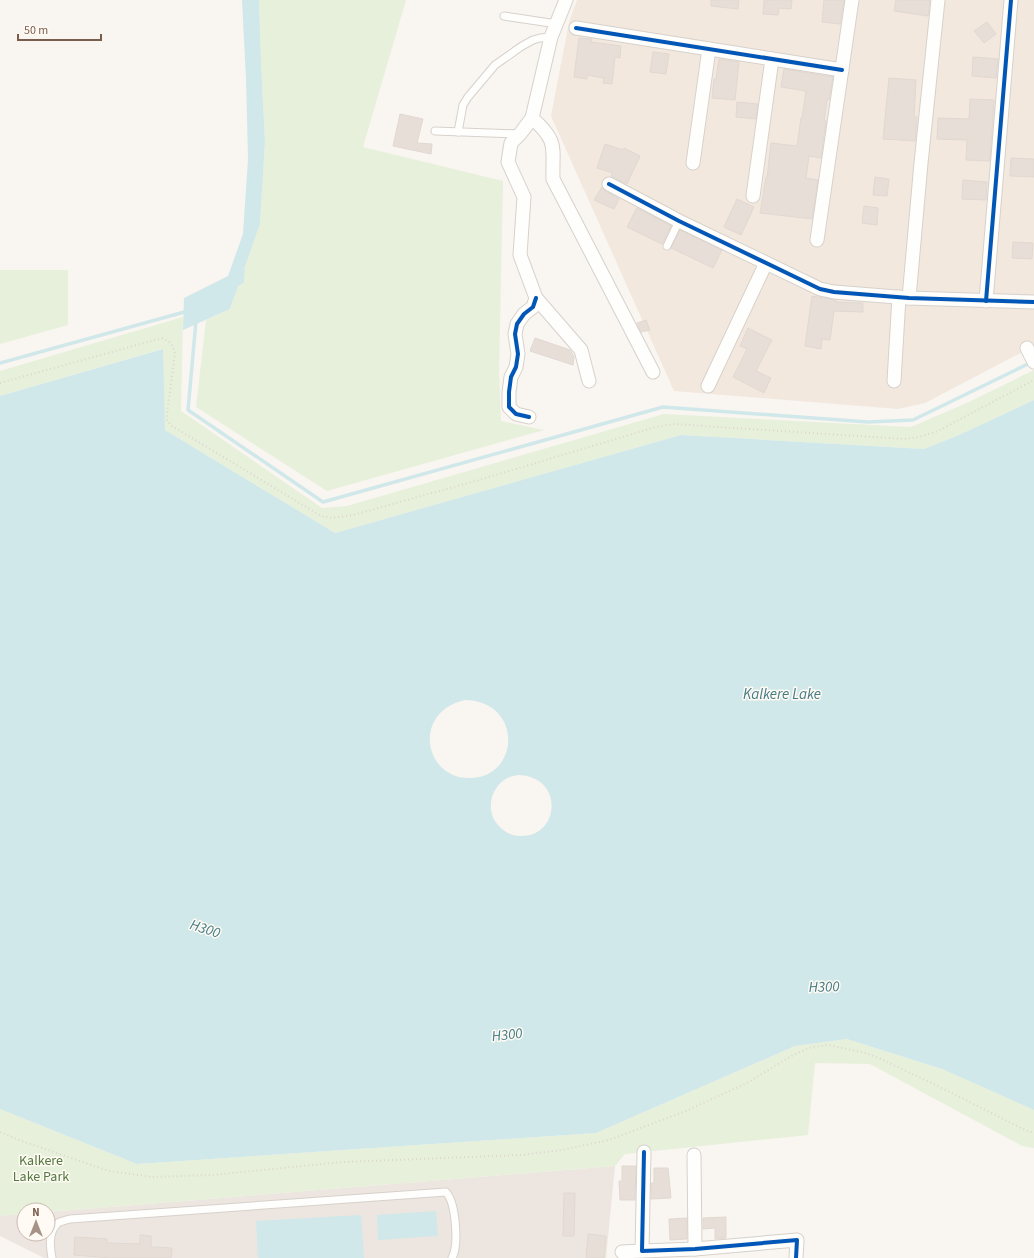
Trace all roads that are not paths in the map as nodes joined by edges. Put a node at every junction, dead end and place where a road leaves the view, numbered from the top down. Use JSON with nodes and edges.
{"nodes":[{"id":1,"x":566,"y":0,"type":"edge"},
{"id":2,"x":852,"y":0,"type":"edge"},
{"id":3,"x":938,"y":0,"type":"edge"},
{"id":4,"x":1011,"y":0,"type":"edge"},
{"id":5,"x":504,"y":16,"type":"dead end"},
{"id":6,"x":556,"y":24,"type":"junction"},
{"id":7,"x":576,"y":28,"type":"dead end"},
{"id":8,"x":551,"y":37,"type":"junction"},
{"id":9,"x":709,"y":49,"type":"junction"},
{"id":10,"x":772,"y":59,"type":"junction"},
{"id":11,"x":842,"y":70,"type":"junction"},
{"id":12,"x":532,"y":118,"type":"junction"},
{"id":13,"x":435,"y":131,"type":"dead end"},
{"id":14,"x":458,"y":132,"type":"junction"},
{"id":15,"x":520,"y":134,"type":"junction"},
{"id":16,"x":693,"y":163,"type":"dead end"},
{"id":17,"x":609,"y":184,"type":"dead end"},
{"id":18,"x":753,"y":196,"type":"dead end"},
{"id":19,"x":679,"y":221,"type":"junction"},
{"id":20,"x":817,"y":240,"type":"dead end"},
{"id":21,"x":667,"y":246,"type":"dead end"},
{"id":22,"x":766,"y":263,"type":"junction"},
{"id":23,"x":536,"y":298,"type":"junction"},
{"id":24,"x":904,"y":298,"type":"junction"},
{"id":25,"x":986,"y":301,"type":"junction"},
{"id":26,"x":1034,"y":302,"type":"edge"},
{"id":27,"x":653,"y":372,"type":"dead end"},
{"id":28,"x":589,"y":381,"type":"dead end"},
{"id":29,"x":894,"y":381,"type":"dead end"},
{"id":30,"x":708,"y":386,"type":"dead end"},
{"id":31,"x":529,"y":417,"type":"dead end"},
{"id":32,"x":644,"y":1152,"type":"dead end"},
{"id":33,"x":694,"y":1154,"type":"dead end"},
{"id":34,"x":695,"y":1249,"type":"junction"},
{"id":35,"x":642,"y":1251,"type":"junction"},
{"id":36,"x":622,"y":1252,"type":"dead end"},
{"id":37,"x":52,"y":1258,"type":"edge"},
{"id":38,"x":452,"y":1258,"type":"edge"},
{"id":39,"x":796,"y":1258,"type":"edge"}],
"edges":[{"from":1,"to":6,"type":"street"},
{"from":2,"to":11,"type":"street"},
{"from":3,"to":24,"type":"street"},
{"from":4,"to":25,"type":"street"},
{"from":5,"to":6,"type":"lane"},
{"from":6,"to":8,"type":"street"},
{"from":7,"to":9,"type":"street"},
{"from":8,"to":12,"type":"street"},
{"from":8,"to":14,"type":"lane"},
{"from":9,"to":10,"type":"street"},
{"from":9,"to":16,"type":"street"},
{"from":10,"to":11,"type":"street"},
{"from":10,"to":18,"type":"street"},
{"from":11,"to":20,"type":"street"},
{"from":12,"to":15,"type":"street"},
{"from":12,"to":27,"type":"street"},
{"from":13,"to":14,"type":"lane"},
{"from":14,"to":15,"type":"lane"},
{"from":15,"to":23,"type":"street"},
{"from":17,"to":19,"type":"street"},
{"from":19,"to":21,"type":"lane"},
{"from":19,"to":22,"type":"street"},
{"from":22,"to":24,"type":"street"},
{"from":22,"to":30,"type":"street"},
{"from":23,"to":28,"type":"street"},
{"from":23,"to":31,"type":"street"},
{"from":24,"to":25,"type":"street"},
{"from":24,"to":29,"type":"street"},
{"from":25,"to":26,"type":"street"},
{"from":32,"to":35,"type":"street"},
{"from":33,"to":34,"type":"street"},
{"from":34,"to":35,"type":"street"},
{"from":34,"to":39,"type":"street"},
{"from":35,"to":36,"type":"street"},
{"from":37,"to":38,"type":"lane"}]}
